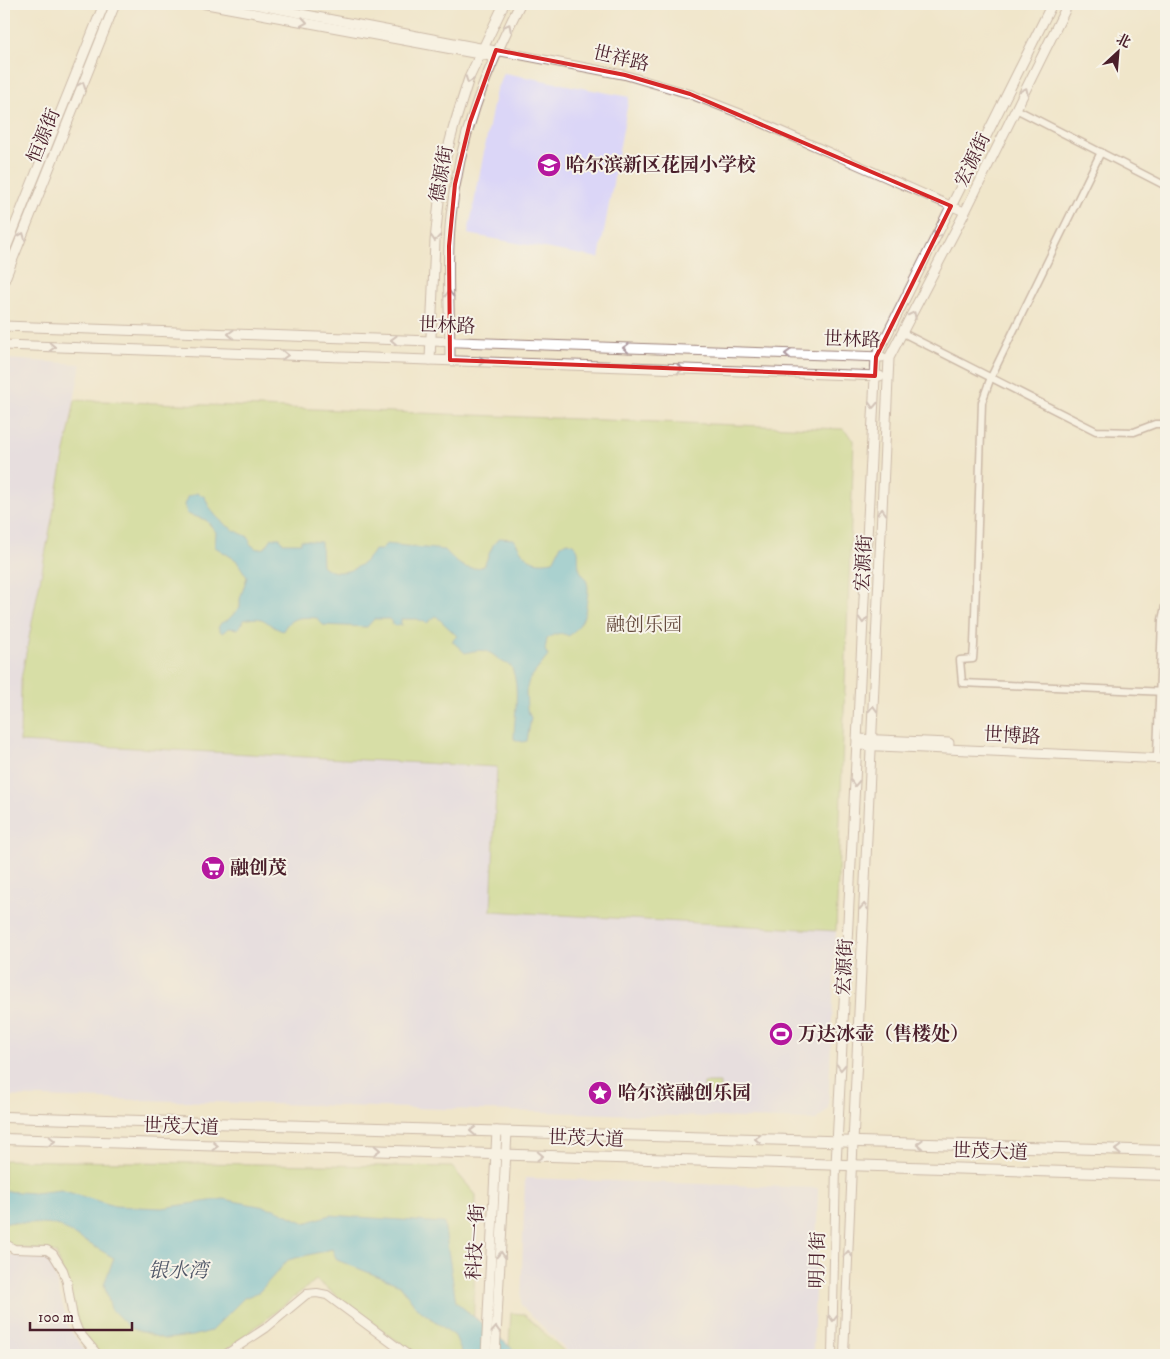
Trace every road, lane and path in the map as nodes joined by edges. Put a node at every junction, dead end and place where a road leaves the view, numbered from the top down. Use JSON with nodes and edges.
{"nodes":[{"id":1,"x":104,"y":4,"type":"edge"},
{"id":2,"x":115,"y":4,"type":"edge"},
{"id":3,"x":204,"y":4,"type":"edge"},
{"id":4,"x":251,"y":4,"type":"edge"},
{"id":5,"x":504,"y":4,"type":"edge"},
{"id":6,"x":520,"y":4,"type":"edge"},
{"id":7,"x":1052,"y":4,"type":"edge"},
{"id":8,"x":1068,"y":4,"type":"edge"},
{"id":9,"x":481,"y":51,"type":"junction"},
{"id":10,"x":495,"y":54,"type":"junction"},
{"id":11,"x":1016,"y":109,"type":"junction"},
{"id":12,"x":1101,"y":152,"type":"junction"},
{"id":13,"x":1166,"y":186,"type":"edge"},
{"id":14,"x":951,"y":206,"type":"junction"},
{"id":15,"x":965,"y":212,"type":"junction"},
{"id":16,"x":4,"y":253,"type":"edge"},
{"id":17,"x":4,"y":281,"type":"edge"},
{"id":18,"x":4,"y":326,"type":"edge"},
{"id":19,"x":903,"y":333,"type":"junction"},
{"id":20,"x":430,"y":341,"type":"junction"},
{"id":21,"x":450,"y":342,"type":"junction"},
{"id":22,"x":4,"y":345,"type":"edge"},
{"id":23,"x":876,"y":357,"type":"junction"},
{"id":24,"x":890,"y":358,"type":"junction"},
{"id":25,"x":430,"y":360,"type":"junction"},
{"id":26,"x":450,"y":360,"type":"junction"},
{"id":27,"x":875,"y":376,"type":"junction"},
{"id":28,"x":889,"y":376,"type":"junction"},
{"id":29,"x":991,"y":377,"type":"junction"},
{"id":30,"x":1166,"y":424,"type":"edge"},
{"id":31,"x":1166,"y":602,"type":"edge"},
{"id":32,"x":1163,"y":692,"type":"edge"},
{"id":33,"x":857,"y":742,"type":"junction"},
{"id":34,"x":872,"y":743,"type":"junction"},
{"id":35,"x":1162,"y":754,"type":"edge"},
{"id":36,"x":1166,"y":759,"type":"edge"},
{"id":37,"x":4,"y":1116,"type":"edge"},
{"id":38,"x":502,"y":1132,"type":"junction"},
{"id":39,"x":4,"y":1139,"type":"edge"},
{"id":40,"x":837,"y":1141,"type":"junction"},
{"id":41,"x":853,"y":1142,"type":"junction"},
{"id":42,"x":1166,"y":1151,"type":"edge"},
{"id":43,"x":501,"y":1154,"type":"junction"},
{"id":44,"x":836,"y":1165,"type":"junction"},
{"id":45,"x":852,"y":1165,"type":"junction"},
{"id":46,"x":1166,"y":1175,"type":"edge"},
{"id":47,"x":4,"y":1243,"type":"edge"},
{"id":48,"x":493,"y":1304,"type":"junction"},
{"id":49,"x":98,"y":1355,"type":"edge"},
{"id":50,"x":226,"y":1355,"type":"edge"},
{"id":51,"x":408,"y":1355,"type":"edge"},
{"id":52,"x":486,"y":1355,"type":"edge"},
{"id":53,"x":495,"y":1355,"type":"edge"},
{"id":54,"x":832,"y":1355,"type":"edge"},
{"id":55,"x":844,"y":1355,"type":"edge"}],
"edges":[{"from":1,"to":16,"type":"main road","name":"恒源街"},
{"from":17,"to":2,"type":"main road","name":"恒源街","one_way":true},
{"from":3,"to":9,"type":"street","name":"世祥路","one_way":true},
{"from":4,"to":9,"type":"street","name":"世祥路"},
{"from":5,"to":9,"type":"main road","name":"德源街"},
{"from":10,"to":6,"type":"main road","name":"德源街","one_way":true},
{"from":7,"to":14,"type":"main road","name":"宏源街"},
{"from":11,"to":8,"type":"main road","name":"宏源街","one_way":true},
{"from":9,"to":10,"type":"street","name":"世祥路"},
{"from":9,"to":20,"type":"main road","name":"德源街","one_way":true},
{"from":10,"to":14,"type":"street","name":"世祥路"},
{"from":21,"to":10,"type":"main road","name":"德源街","one_way":true},
{"from":11,"to":12,"type":"street"},
{"from":11,"to":15,"type":"main road","name":"宏源街"},
{"from":12,"to":13,"type":"street"},
{"from":12,"to":29,"type":"street"},
{"from":14,"to":15,"type":"street","name":"世祥路"},
{"from":14,"to":23,"type":"main road","name":"宏源街","one_way":true},
{"from":19,"to":15,"type":"main road","name":"宏源街","one_way":true},
{"from":20,"to":18,"type":"main road","name":"世林路","one_way":true},
{"from":19,"to":24,"type":"main road","name":"宏源街"},
{"from":19,"to":29,"type":"street"},
{"from":20,"to":21,"type":"main road","name":"世林路"},
{"from":20,"to":25,"type":"main road","name":"德源街"},
{"from":23,"to":21,"type":"main road","name":"世林路","one_way":true},
{"from":21,"to":26,"type":"main road","name":"德源街"},
{"from":22,"to":25,"type":"main road","name":"世林路","one_way":true},
{"from":23,"to":24,"type":"main road","name":"世林路"},
{"from":23,"to":27,"type":"main road","name":"宏源街"},
{"from":24,"to":28,"type":"main road","name":"宏源街"},
{"from":25,"to":26,"type":"main road","name":"世林路"},
{"from":26,"to":27,"type":"main road","name":"世林路","one_way":true},
{"from":27,"to":28,"type":"main road","name":"世林路"},
{"from":27,"to":33,"type":"main road","name":"宏源街","one_way":true},
{"from":34,"to":28,"type":"main road","name":"宏源街","one_way":true},
{"from":29,"to":30,"type":"street"},
{"from":29,"to":32,"type":"street"},
{"from":31,"to":32,"type":"street"},
{"from":32,"to":35,"type":"street"},
{"from":33,"to":34,"type":"main road","name":"世博路"},
{"from":33,"to":40,"type":"main road","name":"宏源街","one_way":true},
{"from":34,"to":35,"type":"main road","name":"世博路"},
{"from":34,"to":36,"type":"main road","name":"世博路"},
{"from":41,"to":34,"type":"main road","name":"宏源街","one_way":true},
{"from":38,"to":37,"type":"main road","name":"世茂大道","one_way":true},
{"from":40,"to":38,"type":"main road","name":"世茂大道","one_way":true},
{"from":38,"to":43,"type":"main road","name":"科技一街"},
{"from":39,"to":43,"type":"main road","name":"世茂大道","one_way":true},
{"from":40,"to":41,"type":"main road","name":"世茂大道"},
{"from":40,"to":44,"type":"main road","name":"宏源街"},
{"from":42,"to":41,"type":"main road","name":"世茂大道","one_way":true},
{"from":41,"to":45,"type":"main road","name":"宏源街"},
{"from":43,"to":44,"type":"main road","name":"世茂大道","one_way":true},
{"from":43,"to":48,"type":"main road","name":"科技一街"},
{"from":44,"to":45,"type":"main road","name":"世茂大道"},
{"from":44,"to":54,"type":"street","name":"明月街","one_way":true},
{"from":45,"to":46,"type":"main road","name":"世茂大道"},
{"from":55,"to":45,"type":"street","name":"明月街","one_way":true},
{"from":47,"to":49,"type":"street"},
{"from":48,"to":52,"type":"main road","name":"科技一街"},
{"from":53,"to":48,"type":"main road","name":"科技一街","one_way":true},
{"from":50,"to":51,"type":"street"}]}
